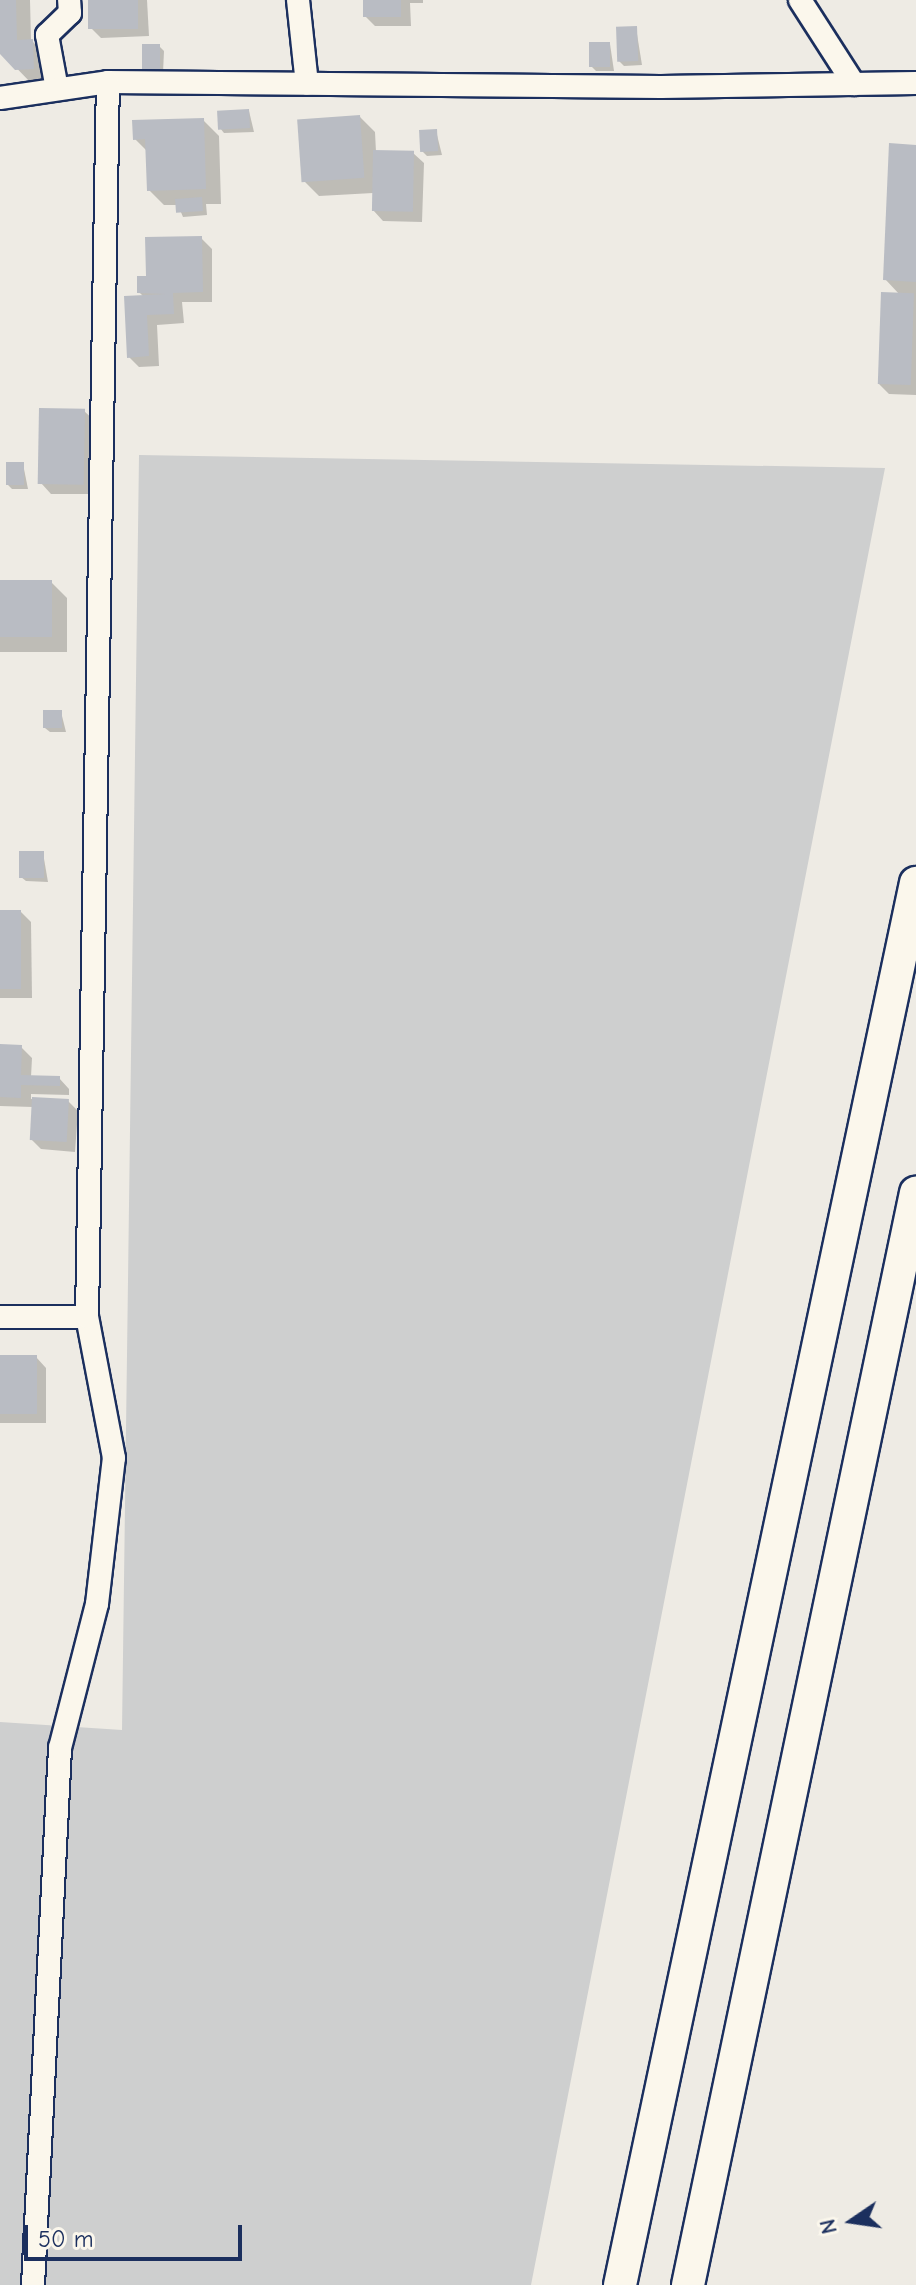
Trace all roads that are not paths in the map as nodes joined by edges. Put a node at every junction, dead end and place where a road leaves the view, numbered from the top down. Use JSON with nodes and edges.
{"nodes":[{"id":1,"x":69,"y":0,"type":"edge"},
{"id":2,"x":298,"y":0,"type":"edge"},
{"id":3,"x":800,"y":0,"type":"edge"},
{"id":4,"x":108,"y":82,"type":"junction"},
{"id":5,"x":916,"y":83,"type":"edge"},
{"id":6,"x":307,"y":84,"type":"junction"},
{"id":7,"x":854,"y":84,"type":"junction"},
{"id":8,"x":57,"y":89,"type":"junction"},
{"id":9,"x":0,"y":98,"type":"edge"},
{"id":10,"x":916,"y":883,"type":"edge"},
{"id":11,"x":916,"y":1193,"type":"edge"},
{"id":12,"x":0,"y":1317,"type":"edge"},
{"id":13,"x":87,"y":1317,"type":"junction"},
{"id":14,"x":33,"y":2285,"type":"edge"},
{"id":15,"x":620,"y":2285,"type":"edge"},
{"id":16,"x":688,"y":2285,"type":"edge"}],
"edges":[{"from":1,"to":8,"type":"street"},
{"from":2,"to":6,"type":"street"},
{"from":3,"to":7,"type":"street"},
{"from":4,"to":6,"type":"street"},
{"from":4,"to":8,"type":"street"},
{"from":4,"to":13,"type":"street"},
{"from":5,"to":7,"type":"street"},
{"from":6,"to":7,"type":"street"},
{"from":8,"to":9,"type":"street"},
{"from":10,"to":15,"type":"main road"},
{"from":11,"to":16,"type":"main road"},
{"from":12,"to":13,"type":"street"},
{"from":13,"to":14,"type":"street"}]}
